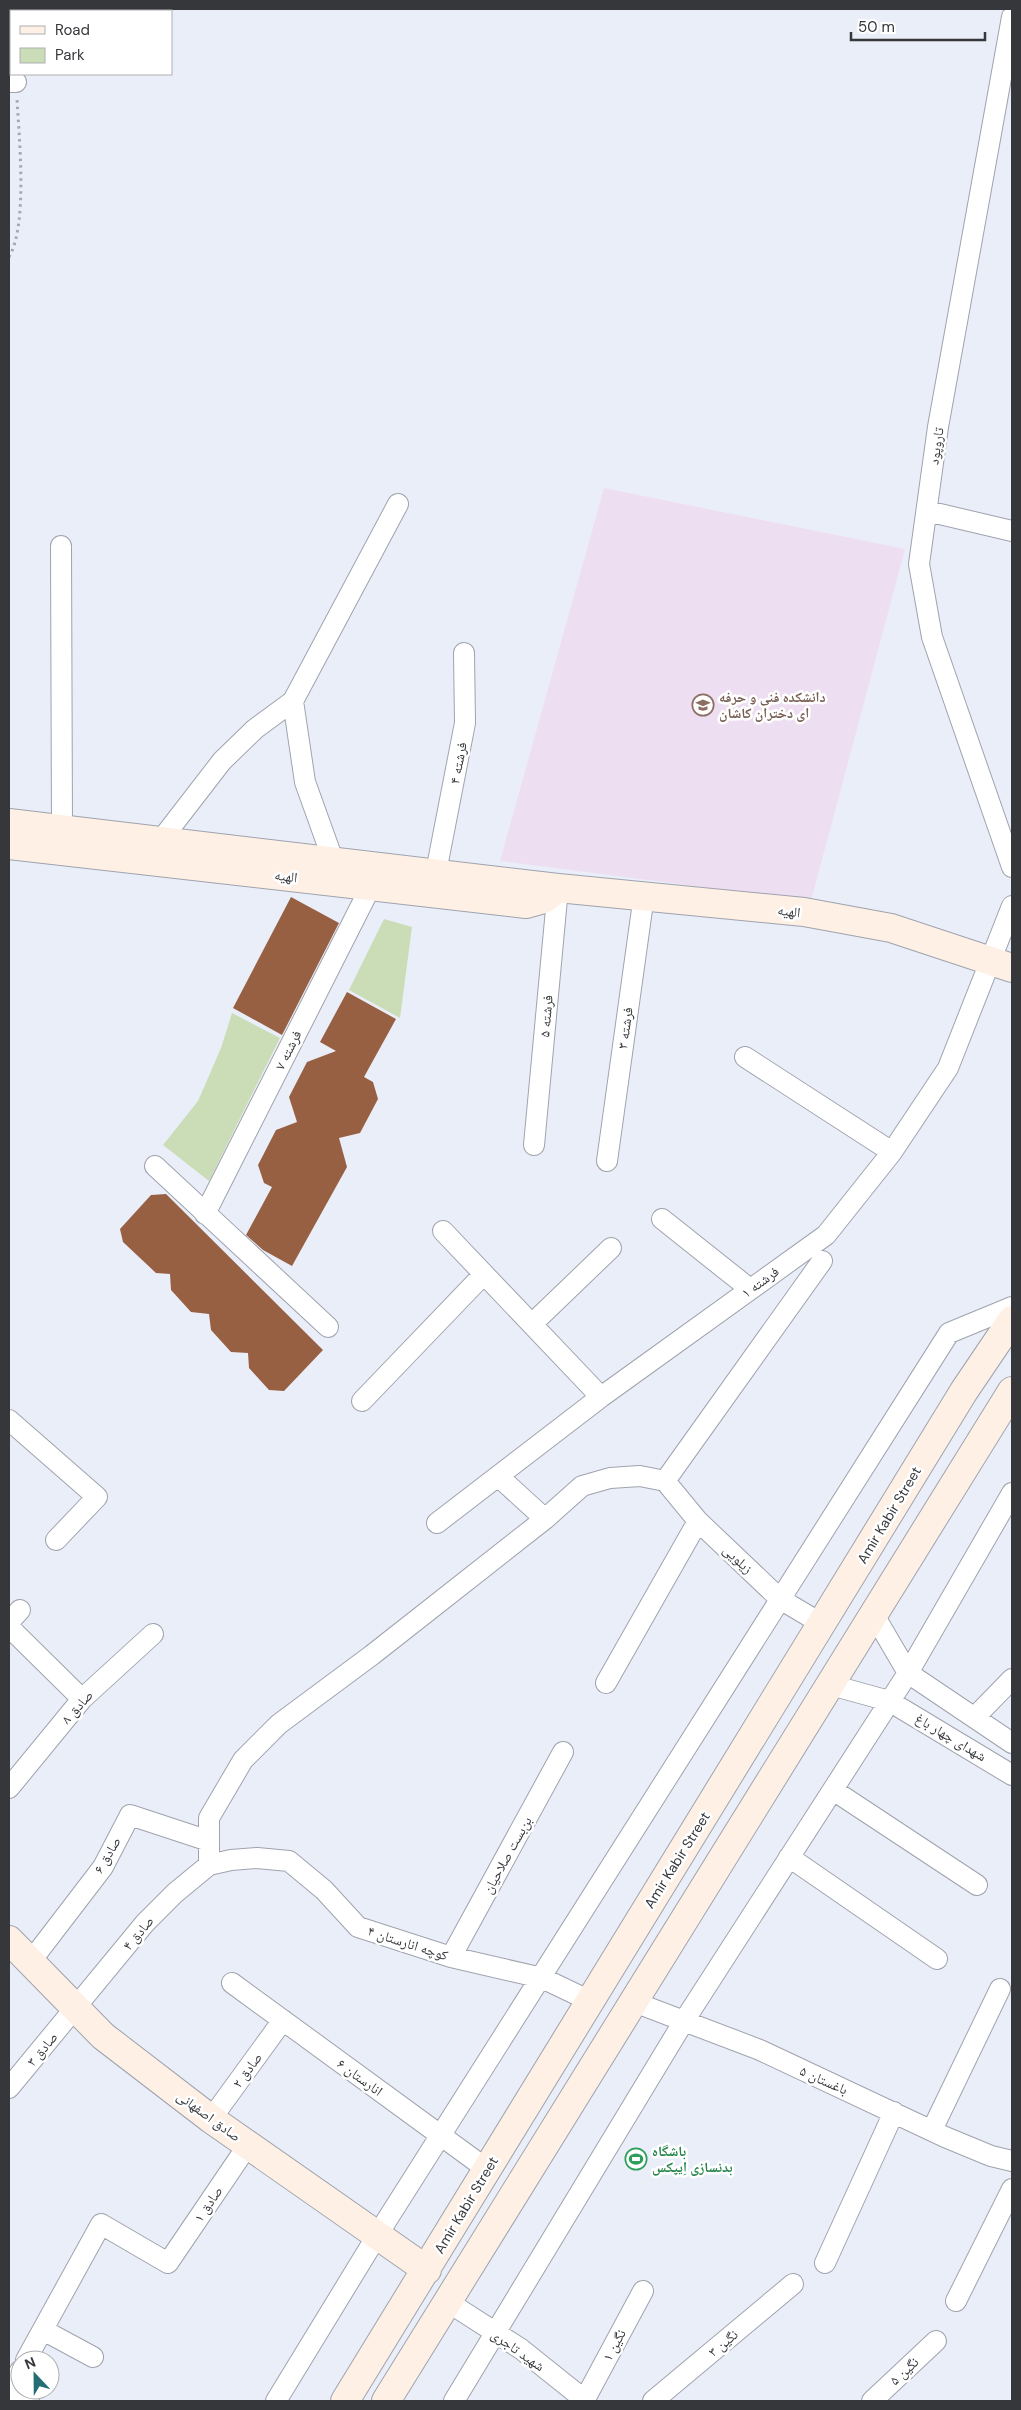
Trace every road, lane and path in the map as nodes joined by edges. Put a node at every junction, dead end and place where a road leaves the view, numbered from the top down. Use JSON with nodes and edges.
{"nodes":[{"id":1,"x":1012,"y":17,"type":"edge"},
{"id":2,"x":12,"y":82,"type":"edge"},
{"id":3,"x":9,"y":257,"type":"edge"},
{"id":4,"x":398,"y":504,"type":"dead end"},
{"id":5,"x":926,"y":511,"type":"junction"},
{"id":6,"x":1012,"y":531,"type":"edge"},
{"id":7,"x":62,"y":546,"type":"dead end"},
{"id":8,"x":464,"y":653,"type":"dead end"},
{"id":9,"x":293,"y":701,"type":"junction"},
{"id":10,"x":9,"y":823,"type":"edge"},
{"id":11,"x":62,"y":829,"type":"junction"},
{"id":12,"x":161,"y":840,"type":"junction"},
{"id":13,"x":90,"y":843,"type":"junction"},
{"id":14,"x":9,"y":845,"type":"edge"},
{"id":15,"x":333,"y":860,"type":"junction"},
{"id":16,"x":1012,"y":867,"type":"edge"},
{"id":17,"x":436,"y":872,"type":"junction"},
{"id":18,"x":372,"y":886,"type":"junction"},
{"id":19,"x":558,"y":888,"type":"junction"},
{"id":20,"x":644,"y":895,"type":"junction"},
{"id":21,"x":1012,"y":906,"type":"edge"},
{"id":22,"x":1001,"y":964,"type":"edge"},
{"id":23,"x":745,"y":1056,"type":"dead end"},
{"id":24,"x":534,"y":1144,"type":"dead end"},
{"id":25,"x":892,"y":1152,"type":"junction"},
{"id":26,"x":607,"y":1161,"type":"dead end"},
{"id":27,"x":154,"y":1166,"type":"dead end"},
{"id":28,"x":206,"y":1214,"type":"junction"},
{"id":29,"x":662,"y":1219,"type":"dead end"},
{"id":30,"x":443,"y":1231,"type":"dead end"},
{"id":31,"x":611,"y":1248,"type":"dead end"},
{"id":32,"x":822,"y":1261,"type":"dead end"},
{"id":33,"x":484,"y":1274,"type":"junction"},
{"id":34,"x":750,"y":1290,"type":"junction"},
{"id":35,"x":1012,"y":1306,"type":"edge"},
{"id":36,"x":1012,"y":1320,"type":"edge"},
{"id":37,"x":532,"y":1324,"type":"junction"},
{"id":38,"x":328,"y":1327,"type":"dead end"},
{"id":39,"x":1012,"y":1391,"type":"edge"},
{"id":40,"x":601,"y":1397,"type":"junction"},
{"id":41,"x":362,"y":1401,"type":"dead end"},
{"id":42,"x":9,"y":1420,"type":"edge"},
{"id":43,"x":498,"y":1476,"type":"junction"},
{"id":44,"x":665,"y":1481,"type":"junction"},
{"id":45,"x":1011,"y":1489,"type":"edge"},
{"id":46,"x":545,"y":1519,"type":"junction"},
{"id":47,"x":698,"y":1521,"type":"junction"},
{"id":48,"x":437,"y":1522,"type":"dead end"},
{"id":49,"x":56,"y":1540,"type":"dead end"},
{"id":50,"x":780,"y":1599,"type":"junction"},
{"id":51,"x":874,"y":1615,"type":"junction"},
{"id":52,"x":822,"y":1624,"type":"junction"},
{"id":53,"x":9,"y":1627,"type":"edge"},
{"id":54,"x":153,"y":1634,"type":"dead end"},
{"id":55,"x":908,"y":1673,"type":"junction"},
{"id":56,"x":1012,"y":1679,"type":"edge"},
{"id":57,"x":606,"y":1684,"type":"dead end"},
{"id":58,"x":831,"y":1685,"type":"junction"},
{"id":59,"x":82,"y":1699,"type":"junction"},
{"id":60,"x":888,"y":1701,"type":"junction"},
{"id":61,"x":975,"y":1717,"type":"junction"},
{"id":62,"x":1012,"y":1743,"type":"edge"},
{"id":63,"x":563,"y":1752,"type":"dead end"},
{"id":64,"x":1012,"y":1775,"type":"edge"},
{"id":65,"x":9,"y":1788,"type":"edge"},
{"id":66,"x":833,"y":1790,"type":"junction"},
{"id":67,"x":209,"y":1841,"type":"junction"},
{"id":68,"x":789,"y":1857,"type":"junction"},
{"id":69,"x":210,"y":1865,"type":"junction"},
{"id":70,"x":977,"y":1885,"type":"dead end"},
{"id":71,"x":9,"y":1940,"type":"edge"},
{"id":72,"x":451,"y":1957,"type":"junction"},
{"id":73,"x":937,"y":1959,"type":"dead end"},
{"id":74,"x":31,"y":1961,"type":"junction"},
{"id":75,"x":542,"y":1978,"type":"junction"},
{"id":76,"x":232,"y":1983,"type":"dead end"},
{"id":77,"x":1000,"y":1989,"type":"dead end"},
{"id":78,"x":590,"y":2001,"type":"junction"},
{"id":79,"x":634,"y":2002,"type":"junction"},
{"id":80,"x":76,"y":2009,"type":"junction"},
{"id":81,"x":282,"y":2020,"type":"junction"},
{"id":82,"x":684,"y":2021,"type":"junction"},
{"id":83,"x":9,"y":2088,"type":"edge"},
{"id":84,"x":894,"y":2112,"type":"junction"},
{"id":85,"x":211,"y":2119,"type":"junction"},
{"id":86,"x":932,"y":2130,"type":"junction"},
{"id":87,"x":440,"y":2137,"type":"junction"},
{"id":88,"x":248,"y":2144,"type":"junction"},
{"id":89,"x":1011,"y":2158,"type":"edge"},
{"id":90,"x":488,"y":2170,"type":"junction"},
{"id":91,"x":1012,"y":2189,"type":"edge"},
{"id":92,"x":378,"y":2234,"type":"junction"},
{"id":93,"x":825,"y":2263,"type":"dead end"},
{"id":94,"x":427,"y":2270,"type":"junction"},
{"id":95,"x":793,"y":2284,"type":"dead end"},
{"id":96,"x":643,"y":2291,"type":"dead end"},
{"id":97,"x":956,"y":2301,"type":"dead end"},
{"id":98,"x":448,"y":2302,"type":"junction"},
{"id":99,"x":42,"y":2330,"type":"junction"},
{"id":100,"x":496,"y":2333,"type":"junction"},
{"id":101,"x":936,"y":2341,"type":"dead end"},
{"id":102,"x":31,"y":2350,"type":"edge"},
{"id":103,"x":94,"y":2357,"type":"dead end"},
{"id":104,"x":586,"y":2400,"type":"edge"},
{"id":105,"x":276,"y":2401,"type":"edge"},
{"id":106,"x":345,"y":2401,"type":"edge"},
{"id":107,"x":386,"y":2401,"type":"edge"},
{"id":108,"x":454,"y":2401,"type":"edge"},
{"id":109,"x":653,"y":2401,"type":"edge"},
{"id":110,"x":872,"y":2401,"type":"edge"}],
"edges":[{"from":1,"to":5,"type":"street","name":"تاروپود"},
{"from":2,"to":3,"type":"path"},
{"from":4,"to":9,"type":"street"},
{"from":5,"to":6,"type":"street"},
{"from":5,"to":16,"type":"street","name":"تاروپود"},
{"from":7,"to":11,"type":"street"},
{"from":8,"to":17,"type":"street","name":"فرشته ۴"},
{"from":9,"to":12,"type":"street"},
{"from":9,"to":15,"type":"street"},
{"from":10,"to":11,"type":"main road","name":"الهیه"},
{"from":11,"to":13,"type":"main road","name":"الهیه"},
{"from":12,"to":13,"type":"main road","name":"الهیه"},
{"from":12,"to":15,"type":"main road","name":"الهیه"},
{"from":13,"to":14,"type":"main road","name":"الهیه"},
{"from":13,"to":18,"type":"main road","name":"الهیه"},
{"from":15,"to":17,"type":"main road","name":"الهیه"},
{"from":17,"to":19,"type":"main road","name":"الهیه"},
{"from":18,"to":19,"type":"main road","name":"الهیه"},
{"from":18,"to":28,"type":"street","name":"فرشته ۷"},
{"from":19,"to":20,"type":"main road","name":"الهیه"},
{"from":19,"to":24,"type":"street","name":"فرشته ۵"},
{"from":20,"to":22,"type":"main road","name":"الهیه"},
{"from":20,"to":26,"type":"street","name":"فرشته ۳"},
{"from":21,"to":22,"type":"street","name":"فرشته ۱"},
{"from":22,"to":25,"type":"street","name":"فرشته ۱"},
{"from":23,"to":25,"type":"street"},
{"from":25,"to":34,"type":"street","name":"فرشته ۱"},
{"from":27,"to":28,"type":"street"},
{"from":28,"to":38,"type":"street"},
{"from":29,"to":34,"type":"street"},
{"from":30,"to":33,"type":"street"},
{"from":31,"to":37,"type":"street"},
{"from":32,"to":44,"type":"street"},
{"from":33,"to":37,"type":"street"},
{"from":33,"to":41,"type":"street"},
{"from":34,"to":40,"type":"street","name":"فرشته ۱"},
{"from":35,"to":50,"type":"street"},
{"from":36,"to":52,"type":"main road","name":"Amir Kabir Street"},
{"from":37,"to":40,"type":"street"},
{"from":39,"to":51,"type":"main road"},
{"from":40,"to":43,"type":"street","name":"فرشته ۱"},
{"from":42,"to":49,"type":"street"},
{"from":43,"to":46,"type":"street"},
{"from":43,"to":48,"type":"street","name":"فرشته ۱"},
{"from":44,"to":46,"type":"street"},
{"from":44,"to":47,"type":"street","name":"زیلویی"},
{"from":45,"to":55,"type":"street"},
{"from":46,"to":67,"type":"street"},
{"from":47,"to":50,"type":"street","name":"زیلویی"},
{"from":47,"to":57,"type":"street"},
{"from":50,"to":52,"type":"street","name":"زیلویی"},
{"from":50,"to":75,"type":"street"},
{"from":51,"to":55,"type":"street"},
{"from":51,"to":58,"type":"main road"},
{"from":52,"to":78,"type":"main road","name":"Amir Kabir Street"},
{"from":53,"to":59,"type":"street"},
{"from":54,"to":59,"type":"street","name":"صادق ۸"},
{"from":55,"to":60,"type":"street"},
{"from":55,"to":61,"type":"street","name":"شهدای چهار باغ"},
{"from":56,"to":61,"type":"street"},
{"from":58,"to":60,"type":"street","name":"شهدای چهار باغ"},
{"from":58,"to":79,"type":"main road"},
{"from":59,"to":65,"type":"street","name":"صادق ۸"},
{"from":60,"to":64,"type":"street","name":"شهدای چهار باغ"},
{"from":60,"to":66,"type":"street"},
{"from":61,"to":62,"type":"street","name":"شهدای چهار باغ"},
{"from":63,"to":72,"type":"street","name":"بن‌بست صلاحیان"},
{"from":66,"to":68,"type":"street"},
{"from":66,"to":70,"type":"street"},
{"from":67,"to":69,"type":"street"},
{"from":67,"to":74,"type":"street","name":"صادق ۶"},
{"from":68,"to":73,"type":"street"},
{"from":68,"to":82,"type":"street"},
{"from":69,"to":72,"type":"street","name":"کوچه انارستان ۴"},
{"from":69,"to":80,"type":"street","name":"صادق ۴"},
{"from":71,"to":74,"type":"main road","name":"صادق اصفهانی"},
{"from":72,"to":75,"type":"street","name":"کوچه انارستان ۴"},
{"from":74,"to":80,"type":"main road","name":"صادق اصفهانی"},
{"from":75,"to":78,"type":"street","name":"کوچه انارستان ۴"},
{"from":75,"to":87,"type":"street"},
{"from":76,"to":81,"type":"street","name":"انارستان ۶"},
{"from":77,"to":86,"type":"street"},
{"from":78,"to":90,"type":"main road","name":"Amir Kabir Street"},
{"from":79,"to":82,"type":"street","name":"باغستان ۵"},
{"from":79,"to":98,"type":"main road"},
{"from":80,"to":83,"type":"street","name":"صادق ۳"},
{"from":80,"to":85,"type":"main road","name":"صادق اصفهانی"},
{"from":81,"to":85,"type":"street","name":"صادق ۲"},
{"from":81,"to":87,"type":"street","name":"انارستان ۶"},
{"from":82,"to":84,"type":"street","name":"باغستان ۵"},
{"from":82,"to":100,"type":"street"},
{"from":84,"to":86,"type":"street","name":"باغستان ۵"},
{"from":84,"to":93,"type":"street"},
{"from":85,"to":88,"type":"main road","name":"صادق اصفهانی"},
{"from":86,"to":89,"type":"street","name":"باغستان ۵"},
{"from":87,"to":90,"type":"street","name":"انارستان ۶"},
{"from":87,"to":92,"type":"street"},
{"from":88,"to":92,"type":"main road","name":"صادق اصفهانی"},
{"from":88,"to":99,"type":"street","name":"صادق ۱"},
{"from":90,"to":94,"type":"main road","name":"Amir Kabir Street"},
{"from":91,"to":97,"type":"street"},
{"from":92,"to":94,"type":"main road","name":"صادق اصفهانی"},
{"from":92,"to":105,"type":"street"},
{"from":94,"to":106,"type":"main road","name":"Amir Kabir Street"},
{"from":95,"to":109,"type":"street","name":"نگین ۳"},
{"from":96,"to":104,"type":"street","name":"نگین ۱"},
{"from":98,"to":100,"type":"street","name":"شهید تاجری"},
{"from":98,"to":107,"type":"main road"},
{"from":99,"to":102,"type":"street"},
{"from":99,"to":103,"type":"street"},
{"from":100,"to":104,"type":"street","name":"شهید تاجری"},
{"from":100,"to":108,"type":"street"},
{"from":101,"to":110,"type":"street","name":"نگین ۵"}]}
